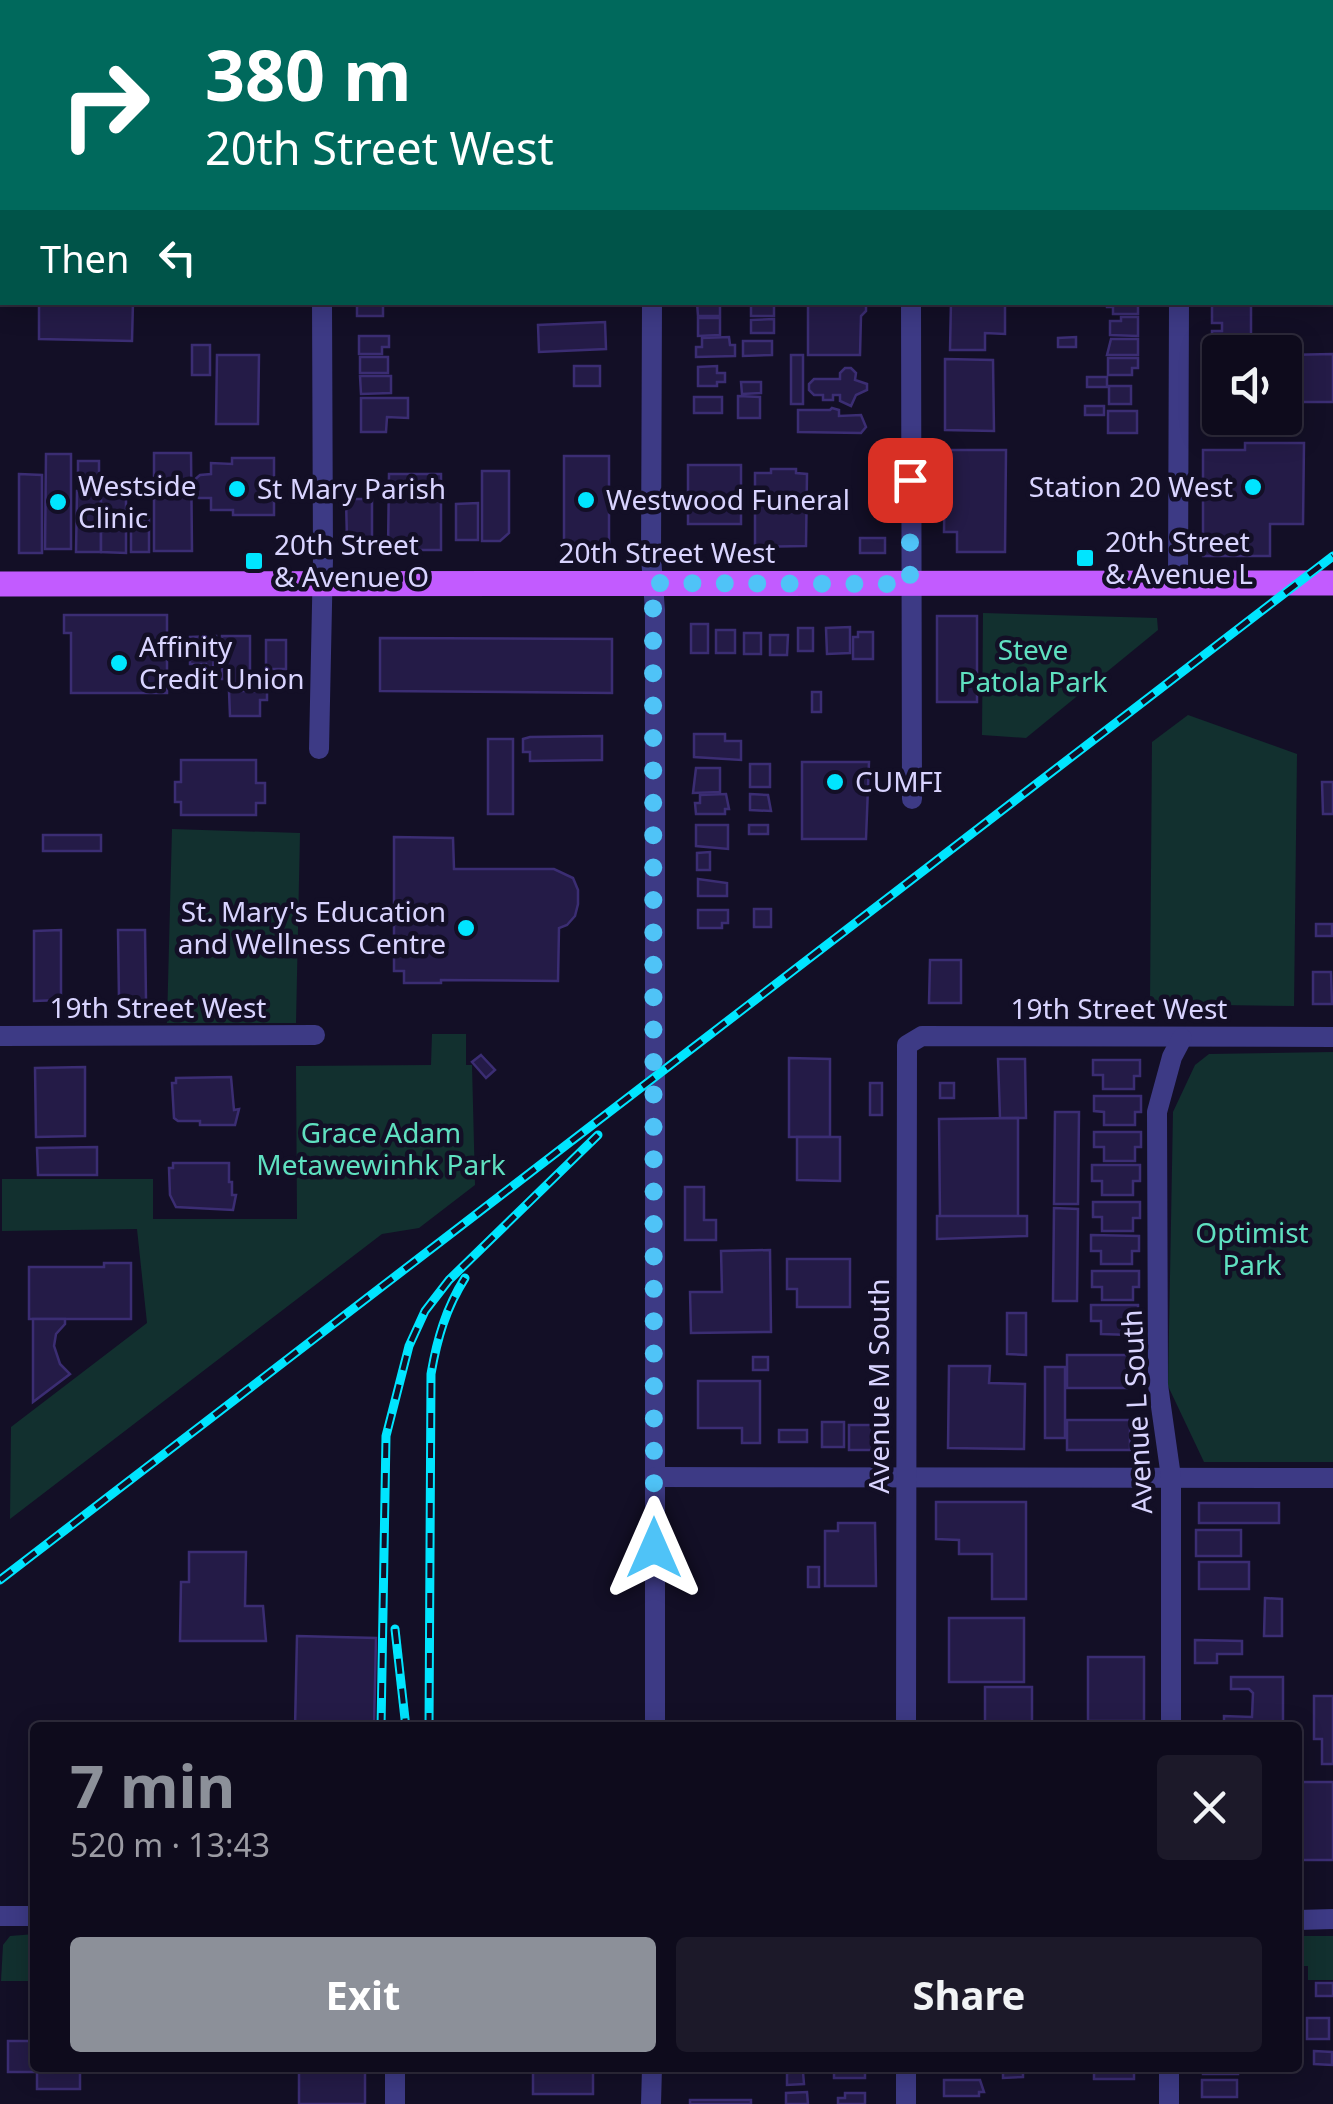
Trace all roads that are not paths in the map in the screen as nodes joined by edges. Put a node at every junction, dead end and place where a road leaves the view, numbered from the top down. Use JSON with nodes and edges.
{"nodes":[{"id":1,"x":322,"y":305,"type":"edge"},
{"id":2,"x":652,"y":305,"type":"edge"},
{"id":3,"x":911,"y":305,"type":"edge"},
{"id":4,"x":1178,"y":305,"type":"edge"},
{"id":5,"x":323,"y":582,"type":"junction"},
{"id":6,"x":653,"y":583,"type":"junction"},
{"id":7,"x":1178,"y":583,"type":"junction"},
{"id":8,"x":0,"y":584,"type":"edge"},
{"id":9,"x":910,"y":584,"type":"junction"},
{"id":10,"x":1333,"y":584,"type":"edge"},
{"id":11,"x":319,"y":749,"type":"dead end"},
{"id":12,"x":912,"y":800,"type":"dead end"},
{"id":13,"x":315,"y":1035,"type":"dead end"},
{"id":14,"x":0,"y":1036,"type":"edge"},
{"id":15,"x":1333,"y":1037,"type":"edge"},
{"id":16,"x":1182,"y":1038,"type":"junction"},
{"id":17,"x":907,"y":1045,"type":"joint"},
{"id":18,"x":907,"y":1475,"type":"junction"},
{"id":19,"x":654,"y":1476,"type":"junction"},
{"id":20,"x":1171,"y":1478,"type":"junction"},
{"id":21,"x":1333,"y":1478,"type":"edge"},
{"id":22,"x":654,"y":1722,"type":"edge"},
{"id":23,"x":906,"y":1722,"type":"edge"},
{"id":24,"x":1171,"y":1722,"type":"edge"},
{"id":25,"x":0,"y":1916,"type":"edge"},
{"id":26,"x":30,"y":1916,"type":"edge"},
{"id":27,"x":1302,"y":1920,"type":"edge"},
{"id":28,"x":1333,"y":1920,"type":"edge"},
{"id":29,"x":395,"y":2072,"type":"edge"},
{"id":30,"x":652,"y":2072,"type":"edge"},
{"id":31,"x":906,"y":2072,"type":"edge"},
{"id":32,"x":1169,"y":2072,"type":"edge"},
{"id":33,"x":395,"y":2104,"type":"edge"},
{"id":34,"x":652,"y":2104,"type":"edge"},
{"id":35,"x":906,"y":2104,"type":"edge"},
{"id":36,"x":1169,"y":2104,"type":"edge"}],
"edges":[{"from":1,"to":5,"type":"street"},
{"from":2,"to":6,"type":"street"},
{"from":3,"to":9,"type":"street"},
{"from":4,"to":7,"type":"street"},
{"from":5,"to":6,"type":"main road","name":"20th Street West"},
{"from":5,"to":8,"type":"main road","name":"20th Street West"},
{"from":5,"to":11,"type":"street"},
{"from":6,"to":9,"type":"main road","name":"20th Street West"},
{"from":6,"to":19,"type":"street"},
{"from":7,"to":9,"type":"main road","name":"20th Street West"},
{"from":7,"to":10,"type":"main road","name":"20th Street West"},
{"from":9,"to":12,"type":"street"},
{"from":13,"to":14,"type":"street","name":"19th Street West"},
{"from":15,"to":16,"type":"street","name":"19th Street West"},
{"from":16,"to":17,"type":"street","name":"19th Street West"},
{"from":16,"to":20,"type":"street","name":"Avenue L South"},
{"from":17,"to":18,"type":"street","name":"Avenue M South"},
{"from":18,"to":19,"type":"street"},
{"from":18,"to":20,"type":"street"},
{"from":18,"to":23,"type":"street","name":"Avenue M South"},
{"from":19,"to":22,"type":"street"},
{"from":20,"to":21,"type":"street"},
{"from":20,"to":24,"type":"street","name":"Avenue L South"},
{"from":25,"to":26,"type":"street"},
{"from":27,"to":28,"type":"street"},
{"from":29,"to":33,"type":"street"},
{"from":30,"to":34,"type":"street"},
{"from":31,"to":35,"type":"street"},
{"from":32,"to":36,"type":"street"}]}
